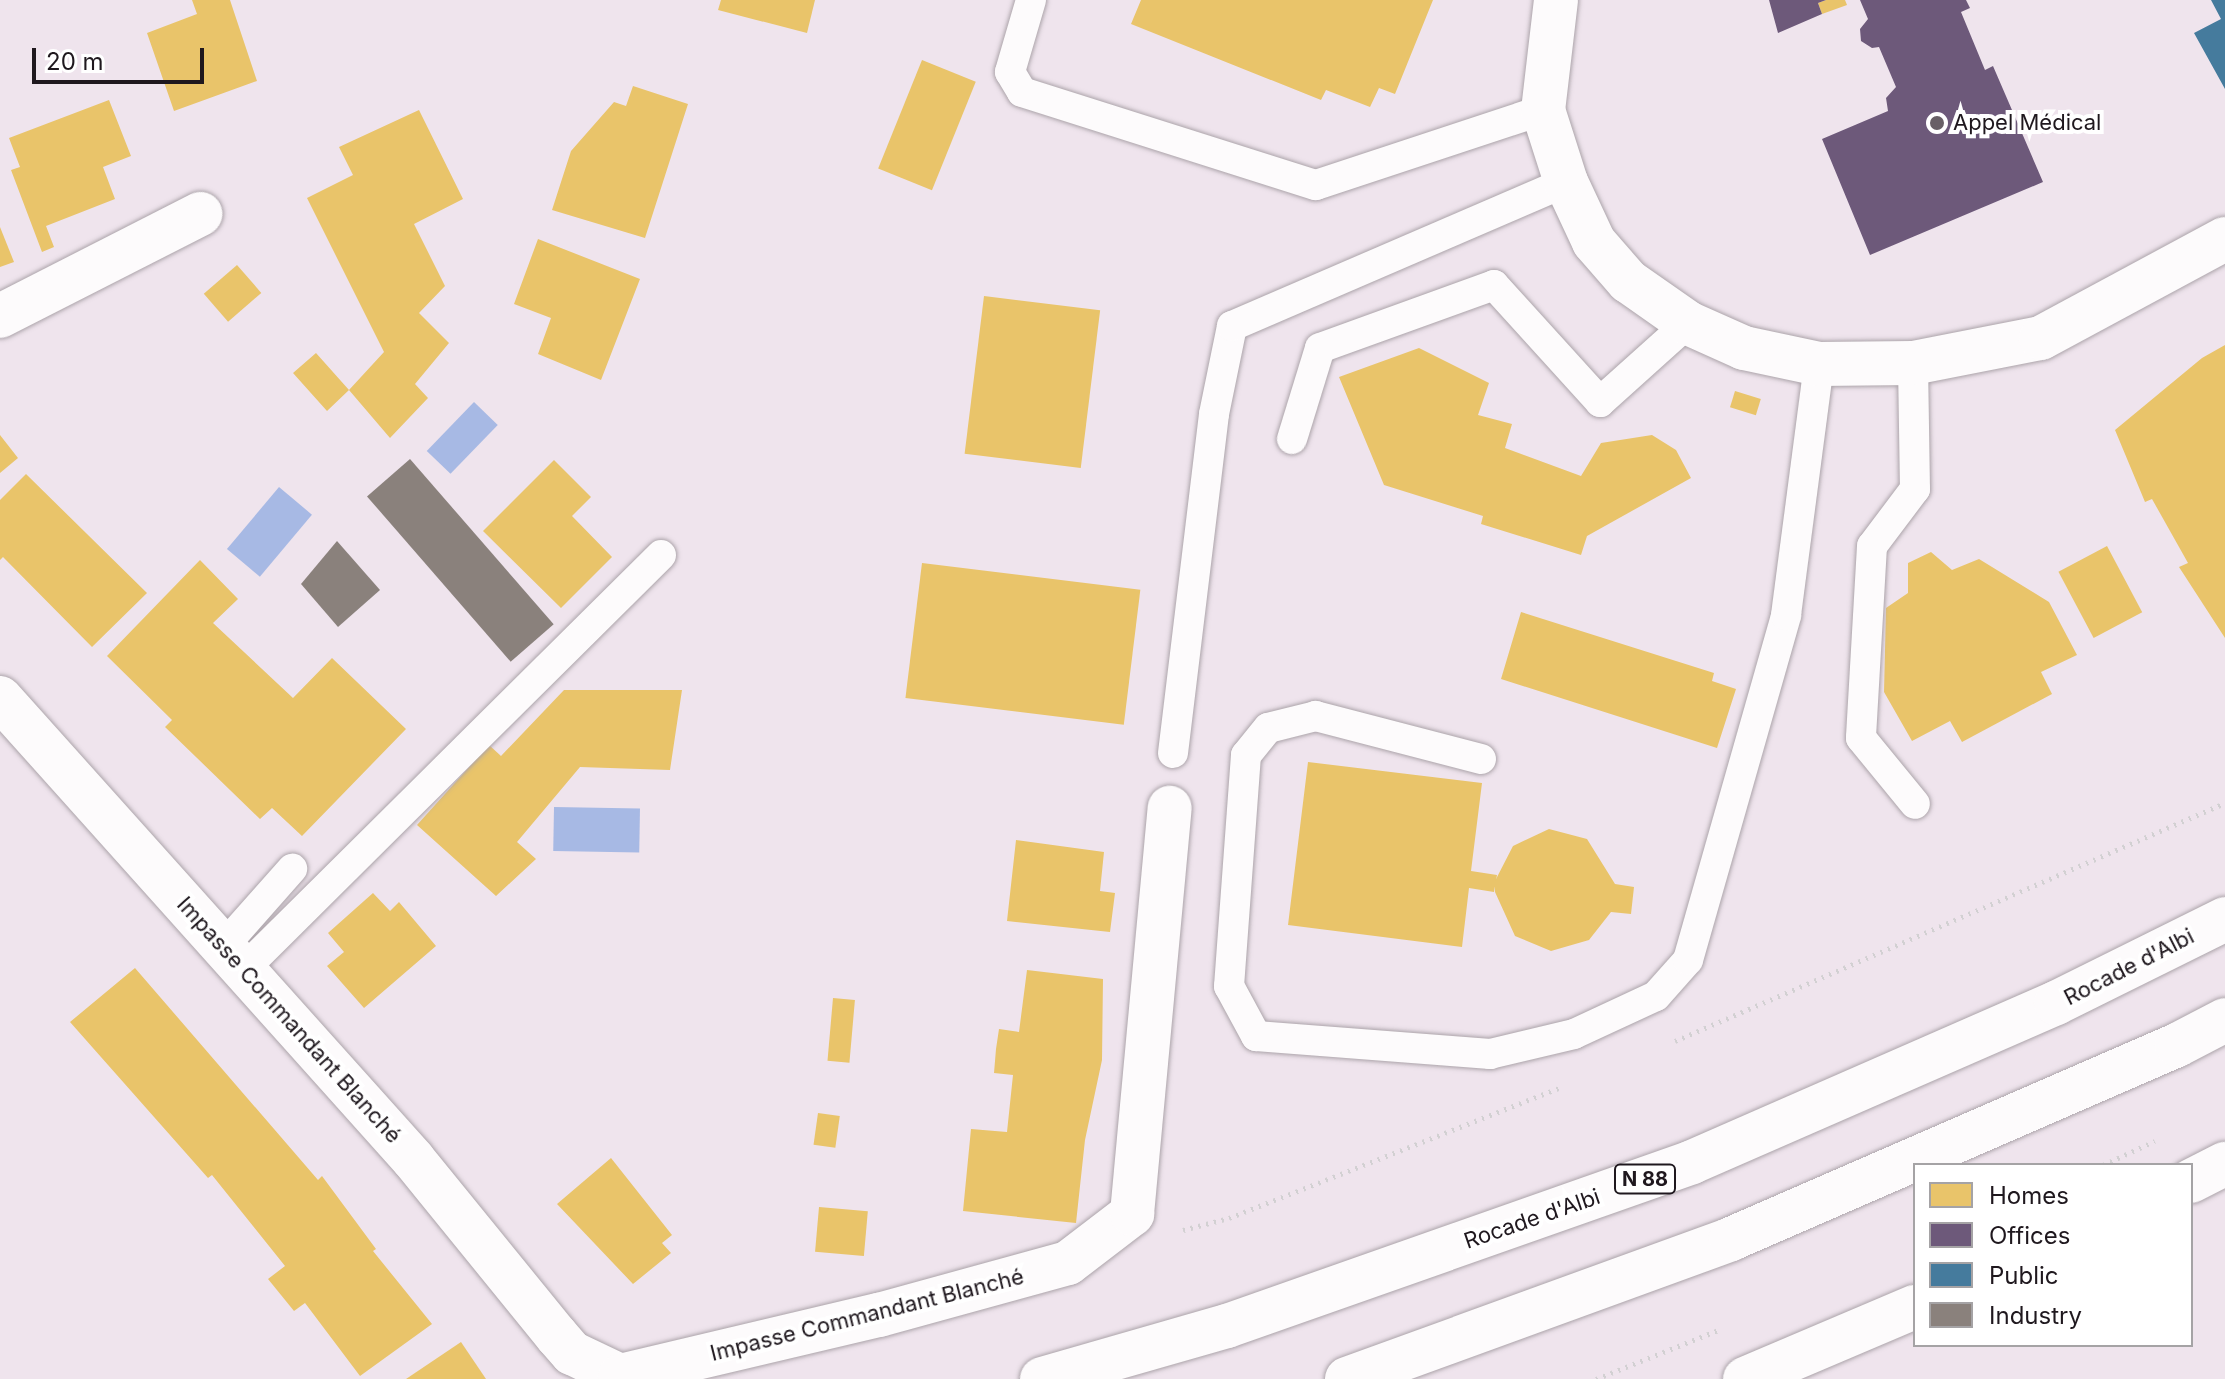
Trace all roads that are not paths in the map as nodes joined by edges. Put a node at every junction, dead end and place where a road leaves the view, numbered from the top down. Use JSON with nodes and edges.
{"nodes":[{"id":1,"x":1031,"y":0,"type":"edge"},
{"id":2,"x":1556,"y":0,"type":"edge"},
{"id":3,"x":1543,"y":110,"type":"junction"},
{"id":4,"x":1566,"y":182,"type":"junction"},
{"id":5,"x":200,"y":214,"type":"dead end"},
{"id":6,"x":2225,"y":239,"type":"edge"},
{"id":7,"x":0,"y":316,"type":"edge"},
{"id":8,"x":1688,"y":323,"type":"junction"},
{"id":9,"x":1913,"y":363,"type":"junction"},
{"id":10,"x":1819,"y":364,"type":"junction"},
{"id":11,"x":1292,"y":439,"type":"dead end"},
{"id":12,"x":661,"y":555,"type":"dead end"},
{"id":13,"x":0,"y":698,"type":"edge"},
{"id":14,"x":1173,"y":753,"type":"dead end"},
{"id":15,"x":1481,"y":759,"type":"dead end"},
{"id":16,"x":1915,"y":804,"type":"dead end"},
{"id":17,"x":1170,"y":808,"type":"dead end"},
{"id":18,"x":292,"y":869,"type":"dead end"},
{"id":19,"x":2225,"y":919,"type":"edge"},
{"id":20,"x":232,"y":959,"type":"junction"},
{"id":21,"x":2225,"y":1020,"type":"edge"},
{"id":22,"x":2225,"y":1164,"type":"edge"},
{"id":23,"x":2193,"y":1180,"type":"edge"},
{"id":24,"x":1913,"y":1308,"type":"edge"},
{"id":25,"x":1042,"y":1379,"type":"edge"},
{"id":26,"x":1347,"y":1379,"type":"edge"},
{"id":27,"x":1745,"y":1379,"type":"edge"}],
"edges":[{"from":1,"to":3,"type":"lane"},
{"from":2,"to":3,"type":"main road"},
{"from":3,"to":4,"type":"main road"},
{"from":4,"to":8,"type":"main road"},
{"from":4,"to":14,"type":"lane"},
{"from":5,"to":7,"type":"main road"},
{"from":6,"to":9,"type":"main road"},
{"from":8,"to":10,"type":"main road"},
{"from":8,"to":11,"type":"lane"},
{"from":9,"to":10,"type":"main road"},
{"from":9,"to":16,"type":"lane"},
{"from":10,"to":15,"type":"lane"},
{"from":12,"to":20,"type":"lane"},
{"from":13,"to":20,"type":"main road","name":"Impasse Commandant Blanché"},
{"from":17,"to":20,"type":"main road","name":"Impasse Commandant Blanché"},
{"from":18,"to":20,"type":"lane"},
{"from":19,"to":25,"type":"main road","name":"Rocade d'Albi","number":"N 88"},
{"from":21,"to":26,"type":"main road"},
{"from":22,"to":23,"type":"main road"},
{"from":24,"to":27,"type":"main road"}]}
